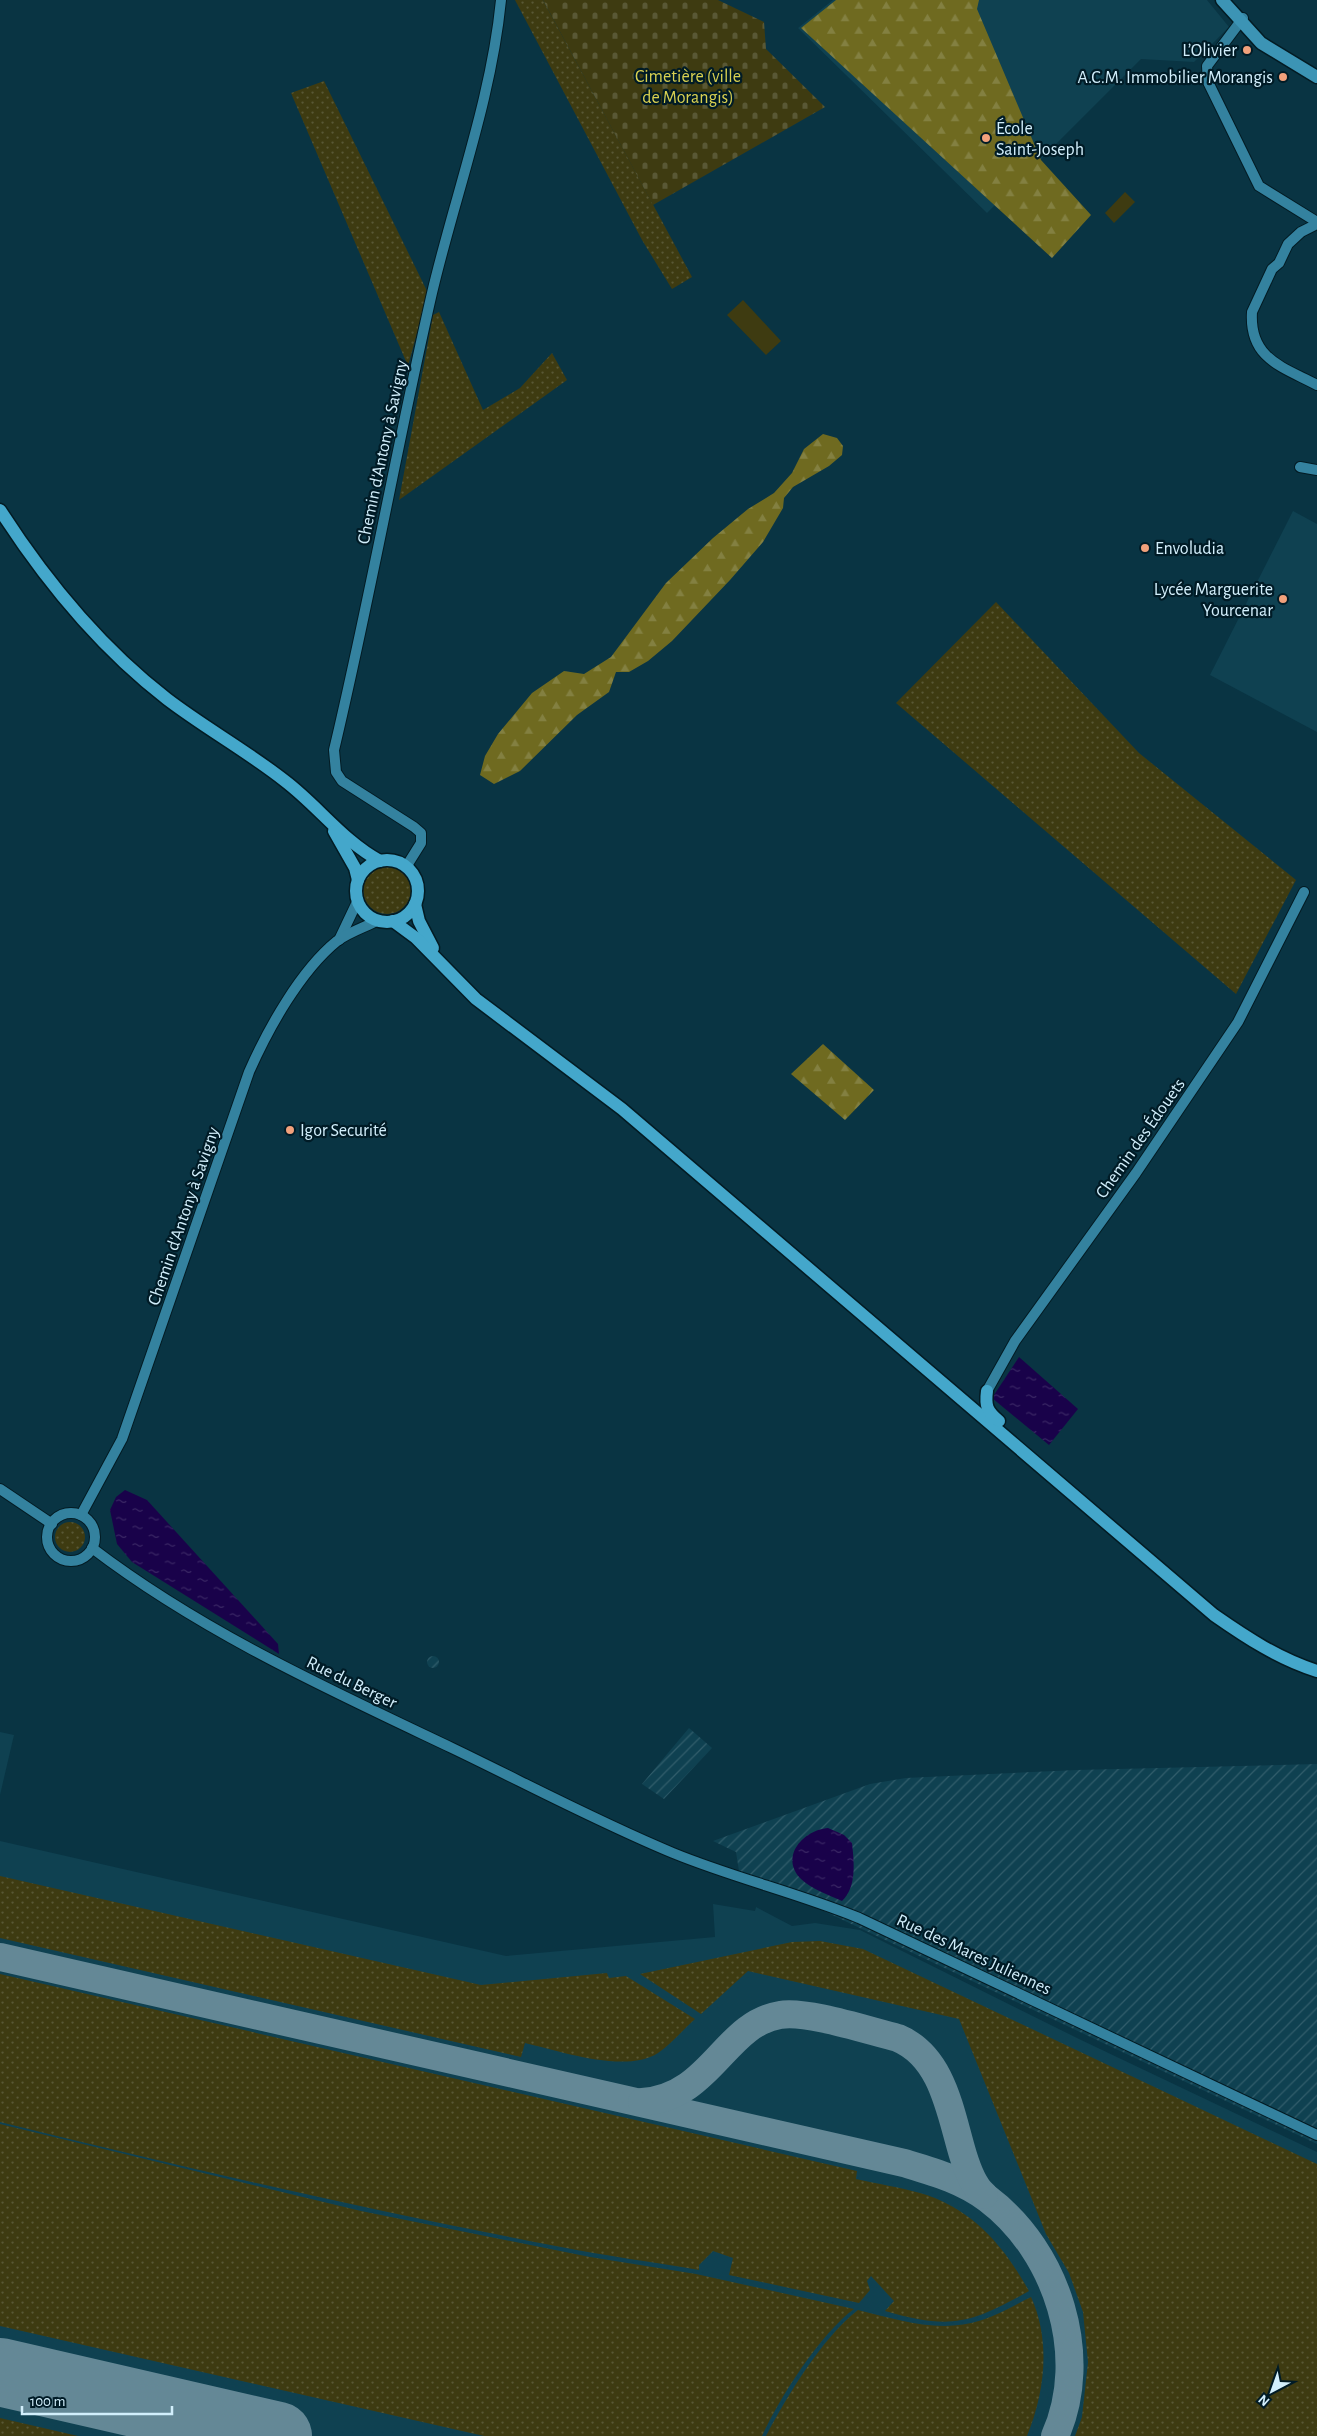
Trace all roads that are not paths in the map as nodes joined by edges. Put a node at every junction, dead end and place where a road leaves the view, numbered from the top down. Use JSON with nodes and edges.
{"nodes":[{"id":1,"x":501,"y":0,"type":"edge"},
{"id":2,"x":1222,"y":0,"type":"edge"},
{"id":3,"x":1229,"y":0,"type":"edge"},
{"id":4,"x":1242,"y":20,"type":"junction"},
{"id":5,"x":1317,"y":77,"type":"edge"},
{"id":6,"x":1317,"y":223,"type":"edge"},
{"id":7,"x":1317,"y":385,"type":"edge"},
{"id":8,"x":1300,"y":467,"type":"dead end"},
{"id":9,"x":1317,"y":470,"type":"edge"},
{"id":10,"x":0,"y":510,"type":"edge"},
{"id":11,"x":311,"y":805,"type":"junction"},
{"id":12,"x":380,"y":861,"type":"junction"},
{"id":13,"x":406,"y":867,"type":"junction"},
{"id":14,"x":358,"y":880,"type":"junction"},
{"id":15,"x":1304,"y":892,"type":"dead end"},
{"id":16,"x":358,"y":900,"type":"junction"},
{"id":17,"x":415,"y":904,"type":"junction"},
{"id":18,"x":379,"y":920,"type":"junction"},
{"id":19,"x":393,"y":921,"type":"junction"},
{"id":20,"x":338,"y":940,"type":"junction"},
{"id":21,"x":452,"y":975,"type":"junction"},
{"id":22,"x":921,"y":1365,"type":"junction"},
{"id":23,"x":986,"y":1391,"type":"junction"},
{"id":24,"x":1028,"y":1457,"type":"junction"},
{"id":25,"x":0,"y":1489,"type":"edge"},
{"id":26,"x":81,"y":1515,"type":"junction"},
{"id":27,"x":52,"y":1524,"type":"junction"},
{"id":28,"x":92,"y":1548,"type":"junction"},
{"id":29,"x":1317,"y":1671,"type":"edge"},
{"id":30,"x":609,"y":1823,"type":"joint"},
{"id":31,"x":1317,"y":2135,"type":"edge"}],
"edges":[{"from":1,"to":13,"type":"street","name":"Chemin d'Antony à Savigny"},
{"from":2,"to":4,"type":"main road"},
{"from":3,"to":4,"type":"main road"},
{"from":4,"to":5,"type":"main road"},
{"from":4,"to":6,"type":"street"},
{"from":6,"to":7,"type":"street"},
{"from":8,"to":9,"type":"street"},
{"from":10,"to":11,"type":"main road"},
{"from":11,"to":12,"type":"main road"},
{"from":11,"to":14,"type":"main road"},
{"from":12,"to":13,"type":"main road"},
{"from":12,"to":14,"type":"main road"},
{"from":13,"to":17,"type":"main road"},
{"from":14,"to":16,"type":"main road"},
{"from":15,"to":23,"type":"street","name":"Chemin des Édouets"},
{"from":16,"to":18,"type":"main road"},
{"from":16,"to":20,"type":"street"},
{"from":17,"to":19,"type":"main road"},
{"from":17,"to":21,"type":"main road"},
{"from":18,"to":19,"type":"main road"},
{"from":18,"to":20,"type":"street"},
{"from":19,"to":21,"type":"main road"},
{"from":20,"to":26,"type":"street","name":"Chemin d'Antony à Savigny"},
{"from":21,"to":22,"type":"main road"},
{"from":22,"to":23,"type":"main road"},
{"from":22,"to":24,"type":"main road"},
{"from":23,"to":24,"type":"main road"},
{"from":24,"to":29,"type":"main road"},
{"from":25,"to":27,"type":"street"},
{"from":26,"to":27,"type":"street"},
{"from":26,"to":28,"type":"street"},
{"from":27,"to":28,"type":"street"},
{"from":28,"to":30,"type":"street","name":"Rue du Berger"},
{"from":30,"to":31,"type":"street","name":"Rue des Mares Juliennes"}]}
